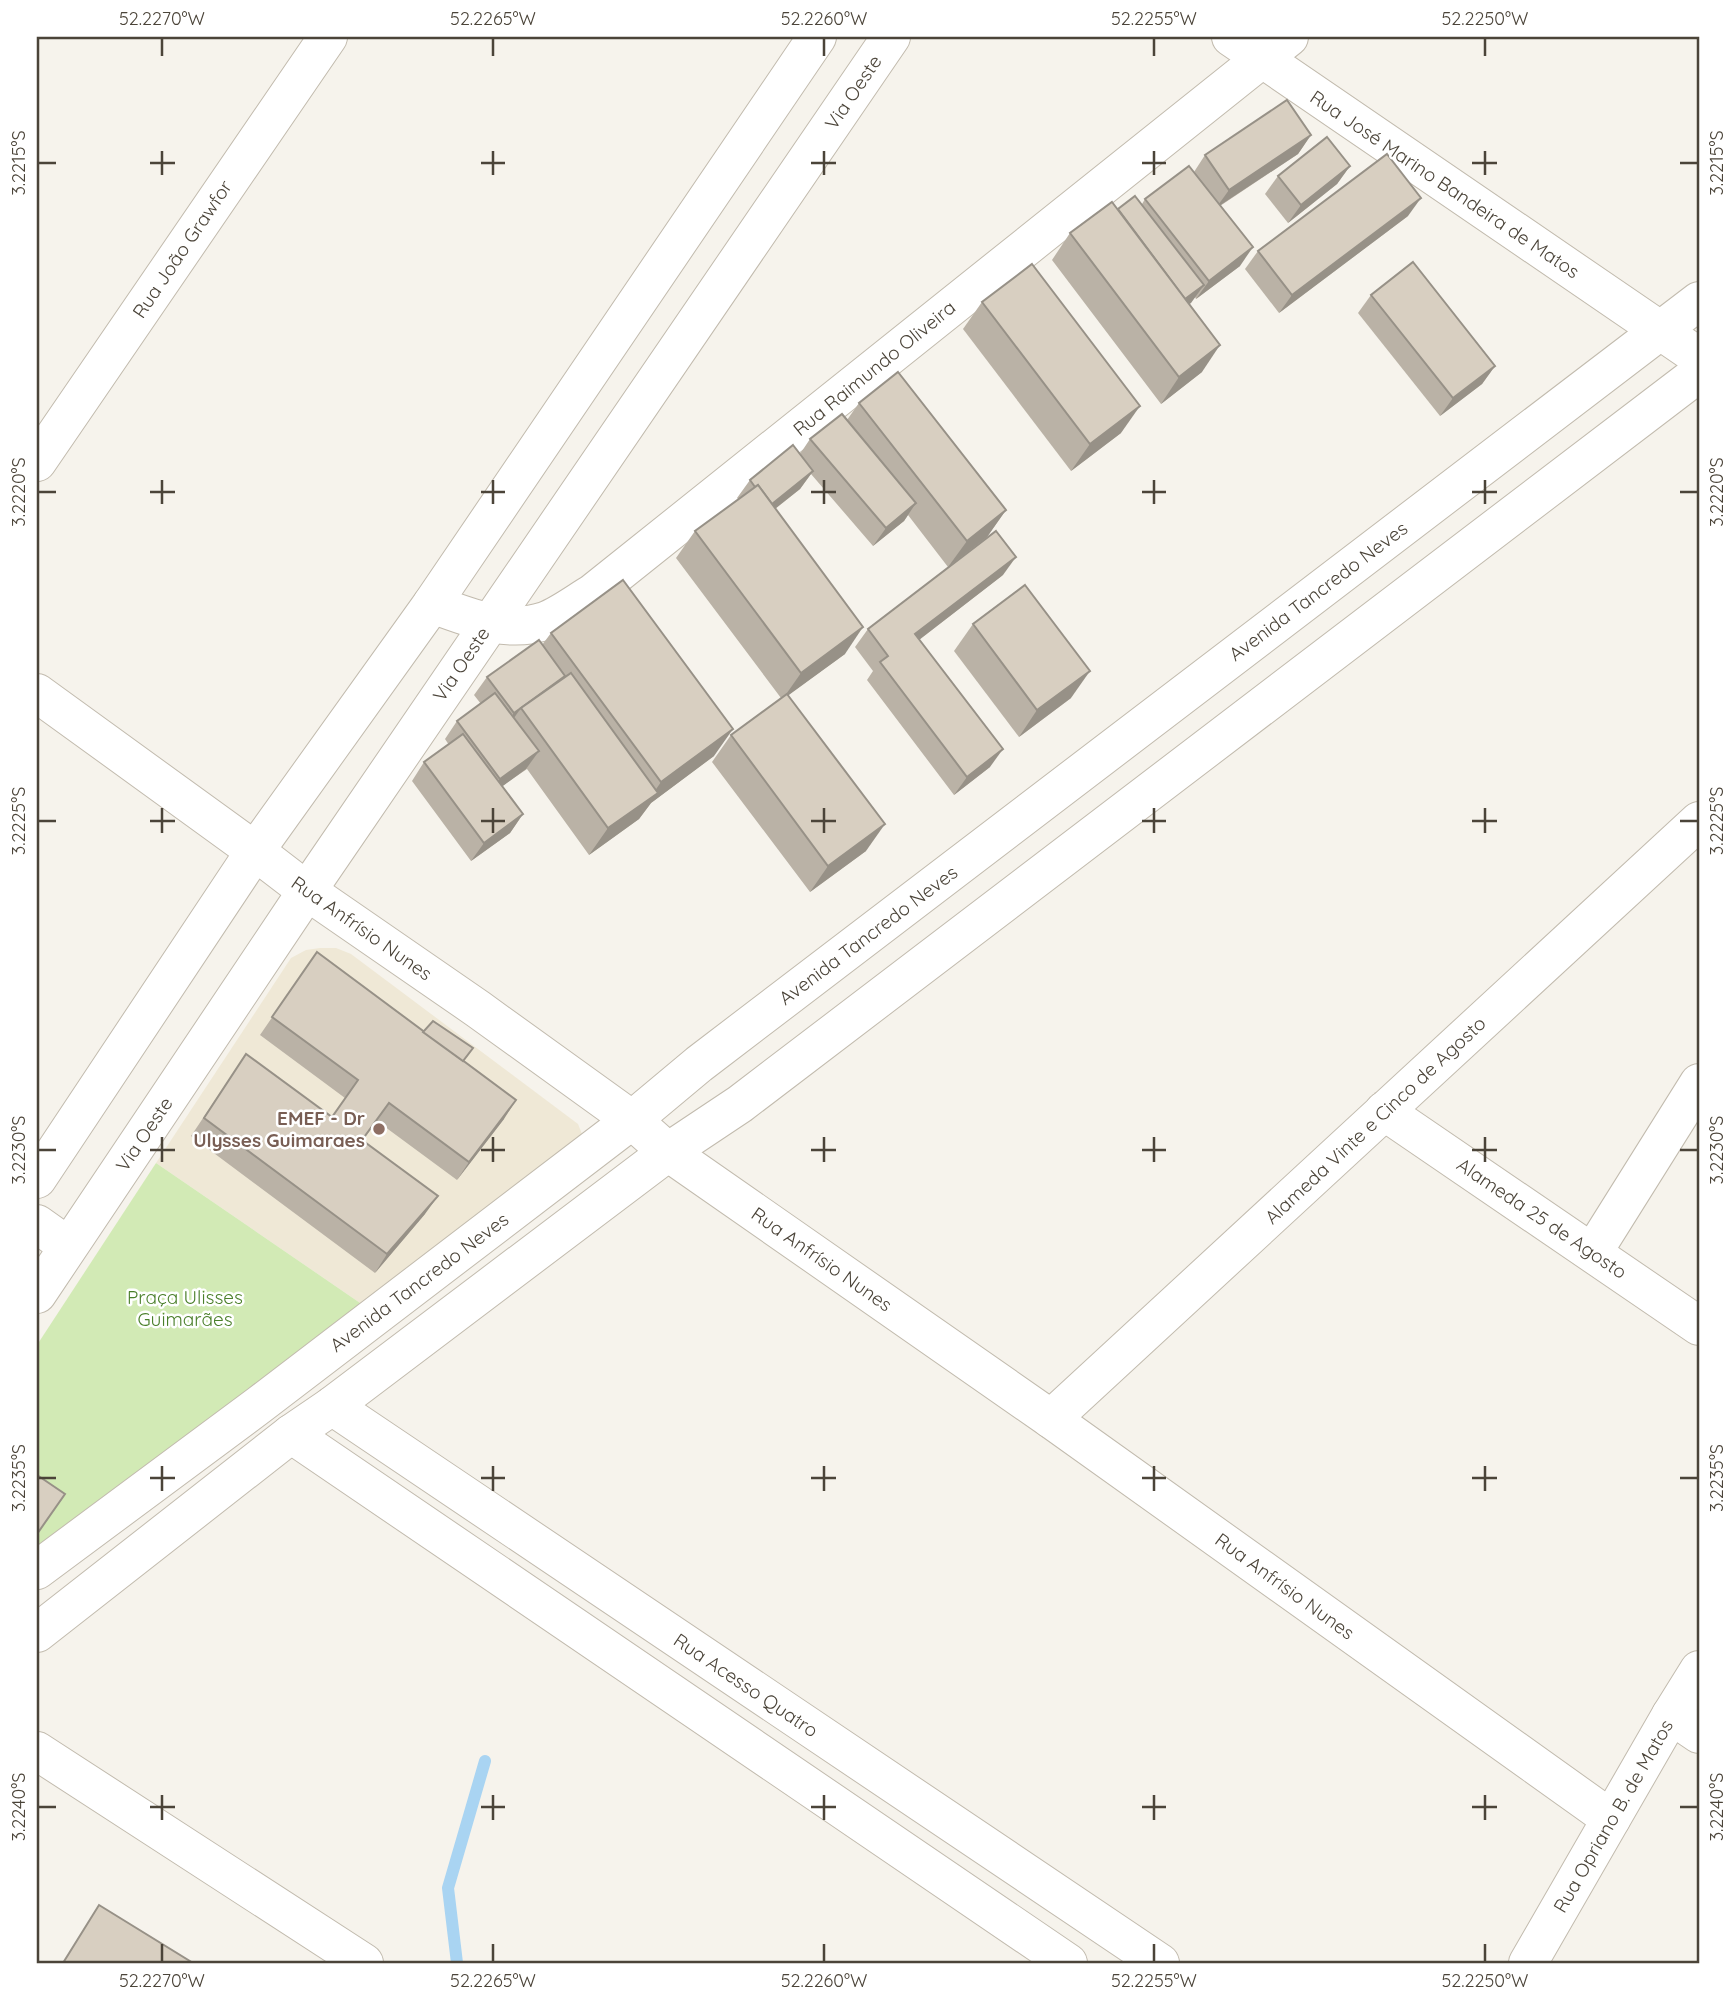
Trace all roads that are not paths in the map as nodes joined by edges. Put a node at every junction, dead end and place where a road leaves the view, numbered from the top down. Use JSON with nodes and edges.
{"nodes":[{"id":1,"x":328,"y":37,"type":"edge"},
{"id":2,"x":817,"y":37,"type":"edge"},
{"id":3,"x":891,"y":37,"type":"edge"},
{"id":4,"x":1231,"y":37,"type":"edge"},
{"id":5,"x":1275,"y":48,"type":"edge"},
{"id":6,"x":1699,"y":301,"type":"edge"},
{"id":7,"x":1661,"y":330,"type":"junction"},
{"id":8,"x":1699,"y":357,"type":"edge"},
{"id":9,"x":1699,"y":373,"type":"edge"},
{"id":10,"x":37,"y":462,"type":"edge"},
{"id":11,"x":432,"y":604,"type":"junction"},
{"id":12,"x":489,"y":623,"type":"junction"},
{"id":13,"x":37,"y":693,"type":"edge"},
{"id":14,"x":1699,"y":821,"type":"edge"},
{"id":15,"x":255,"y":851,"type":"junction"},
{"id":16,"x":306,"y":891,"type":"junction"},
{"id":17,"x":1699,"y":1083,"type":"edge"},
{"id":18,"x":1384,"y":1111,"type":"junction"},
{"id":19,"x":632,"y":1120,"type":"junction"},
{"id":20,"x":668,"y":1152,"type":"junction"},
{"id":21,"x":37,"y":1179,"type":"edge"},
{"id":22,"x":37,"y":1224,"type":"edge"},
{"id":23,"x":68,"y":1246,"type":"junction"},
{"id":24,"x":1593,"y":1252,"type":"junction"},
{"id":25,"x":40,"y":1282,"type":"edge"},
{"id":26,"x":1699,"y":1325,"type":"edge"},
{"id":27,"x":332,"y":1406,"type":"junction"},
{"id":28,"x":1051,"y":1419,"type":"junction"},
{"id":29,"x":291,"y":1434,"type":"junction"},
{"id":30,"x":37,"y":1570,"type":"edge"},
{"id":31,"x":37,"y":1633,"type":"edge"},
{"id":32,"x":1699,"y":1670,"type":"edge"},
{"id":33,"x":1685,"y":1724,"type":"edge"},
{"id":34,"x":37,"y":1751,"type":"edge"},
{"id":35,"x":1611,"y":1819,"type":"junction"},
{"id":36,"x":364,"y":1963,"type":"edge"},
{"id":37,"x":1068,"y":1963,"type":"edge"},
{"id":38,"x":1160,"y":1963,"type":"edge"},
{"id":39,"x":1528,"y":1963,"type":"edge"}],
"edges":[{"from":1,"to":10,"type":"street","name":"Rua João Grawfor"},
{"from":2,"to":11,"type":"street"},
{"from":3,"to":12,"type":"street","name":"Via Oeste"},
{"from":4,"to":5,"type":"street","name":"Rua José Marino Bandeira de Matos"},
{"from":5,"to":7,"type":"street","name":"Rua José Marino Bandeira de Matos"},
{"from":5,"to":12,"type":"street","name":"Rua Raimundo Oliveira"},
{"from":6,"to":7,"type":"street","name":"Avenida Tancredo Neves"},
{"from":7,"to":8,"type":"street","name":"Rua José Marino Bandeira de Matos"},
{"from":7,"to":19,"type":"street","name":"Avenida Tancredo Neves"},
{"from":9,"to":20,"type":"street"},
{"from":11,"to":12,"type":"street","name":"Rua Raimundo Oliveira"},
{"from":11,"to":15,"type":"street"},
{"from":12,"to":16,"type":"street","name":"Via Oeste"},
{"from":13,"to":15,"type":"street","name":"Rua Anfrísio Nunes"},
{"from":14,"to":18,"type":"street","name":"Alameda Vinte e Cinco de Agosto"},
{"from":15,"to":16,"type":"street","name":"Rua Anfrísio Nunes"},
{"from":15,"to":21,"type":"street"},
{"from":16,"to":19,"type":"street","name":"Rua Anfrísio Nunes"},
{"from":16,"to":23,"type":"street","name":"Via Oeste"},
{"from":17,"to":24,"type":"street"},
{"from":18,"to":24,"type":"street","name":"Alameda 25 de Agosto"},
{"from":18,"to":28,"type":"street","name":"Alameda Vinte e Cinco de Agosto"},
{"from":19,"to":20,"type":"street","name":"Rua Anfrísio Nunes"},
{"from":19,"to":30,"type":"street","name":"Avenida Tancredo Neves"},
{"from":20,"to":27,"type":"street"},
{"from":20,"to":28,"type":"street","name":"Rua Anfrísio Nunes"},
{"from":22,"to":23,"type":"street"},
{"from":23,"to":25,"type":"street","name":"Via Oeste"},
{"from":24,"to":26,"type":"street","name":"Alameda 25 de Agosto"},
{"from":27,"to":29,"type":"street"},
{"from":27,"to":38,"type":"street","name":"Rua Acesso Quatro"},
{"from":28,"to":35,"type":"street","name":"Rua Anfrísio Nunes"},
{"from":29,"to":31,"type":"street"},
{"from":29,"to":37,"type":"street"},
{"from":32,"to":33,"type":"street","name":"Rua Opriano B. de Matos"},
{"from":33,"to":35,"type":"street","name":"Rua Opriano B. de Matos"},
{"from":34,"to":36,"type":"street"},
{"from":35,"to":39,"type":"street","name":"Rua Opriano B. de Matos"}]}
